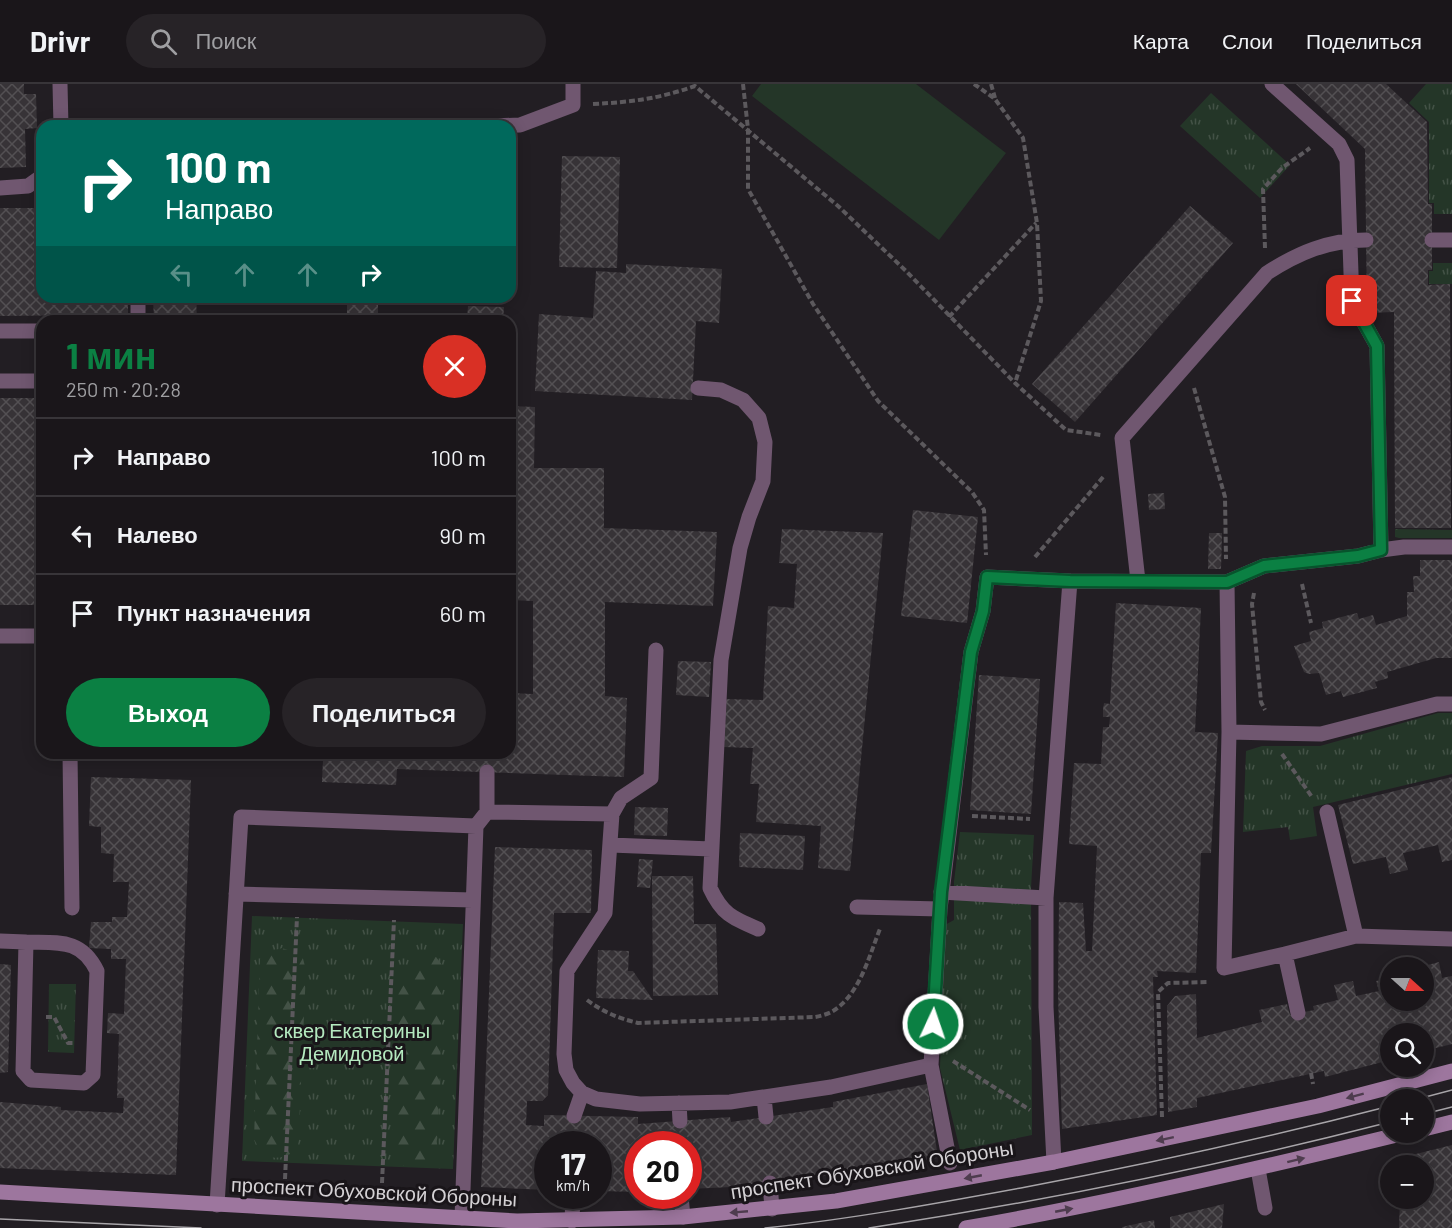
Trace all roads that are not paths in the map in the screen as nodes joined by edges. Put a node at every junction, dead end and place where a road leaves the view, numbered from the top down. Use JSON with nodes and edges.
{"nodes":[{"id":1,"x":60,"y":84,"type":"edge"},
{"id":2,"x":573,"y":84,"type":"edge"},
{"id":3,"x":1272,"y":84,"type":"edge"},
{"id":4,"x":61,"y":120,"type":"edge"},
{"id":5,"x":516,"y":125,"type":"edge"},
{"id":6,"x":36,"y":180,"type":"edge"},
{"id":7,"x":0,"y":188,"type":"edge"},
{"id":8,"x":1350,"y":240,"type":"junction"},
{"id":9,"x":1366,"y":240,"type":"dead end"},
{"id":10,"x":1432,"y":240,"type":"dead end"},
{"id":11,"x":1452,"y":240,"type":"edge"},
{"id":12,"x":0,"y":331,"type":"edge"},
{"id":13,"x":36,"y":331,"type":"edge"},
{"id":14,"x":0,"y":381,"type":"edge"},
{"id":15,"x":36,"y":381,"type":"edge"},
{"id":16,"x":699,"y":388,"type":"dead end"},
{"id":17,"x":1452,"y":547,"type":"edge"},
{"id":18,"x":1381,"y":550,"type":"junction"},
{"id":19,"x":1070,"y":581,"type":"junction"},
{"id":20,"x":1138,"y":581,"type":"junction"},
{"id":21,"x":1227,"y":582,"type":"junction"},
{"id":22,"x":0,"y":636,"type":"edge"},
{"id":23,"x":36,"y":636,"type":"edge"},
{"id":24,"x":656,"y":650,"type":"dead end"},
{"id":25,"x":1452,"y":704,"type":"edge"},
{"id":26,"x":1229,"y":732,"type":"junction"},
{"id":27,"x":70,"y":759,"type":"edge"},
{"id":28,"x":487,"y":772,"type":"dead end"},
{"id":29,"x":1322,"y":808,"type":"road end"},
{"id":30,"x":487,"y":812,"type":"junction"},
{"id":31,"x":612,"y":814,"type":"junction"},
{"id":32,"x":476,"y":826,"type":"junction"},
{"id":33,"x":610,"y":845,"type":"junction"},
{"id":34,"x":711,"y":849,"type":"junction"},
{"id":35,"x":941,"y":892,"type":"junction"},
{"id":36,"x":236,"y":894,"type":"junction"},
{"id":37,"x":1046,"y":898,"type":"junction"},
{"id":38,"x":472,"y":900,"type":"junction"},
{"id":39,"x":857,"y":907,"type":"dead end"},
{"id":40,"x":72,"y":908,"type":"dead end"},
{"id":41,"x":940,"y":909,"type":"junction"},
{"id":42,"x":758,"y":929,"type":"dead end"},
{"id":43,"x":1356,"y":936,"type":"junction"},
{"id":44,"x":1452,"y":939,"type":"edge"},
{"id":45,"x":0,"y":941,"type":"edge"},
{"id":46,"x":26,"y":942,"type":"junction"},
{"id":47,"x":1285,"y":954,"type":"junction"},
{"id":48,"x":1298,"y":1013,"type":"dead end"},
{"id":49,"x":931,"y":1065,"type":"junction"},
{"id":50,"x":1452,"y":1071,"type":"edge"},
{"id":51,"x":582,"y":1093,"type":"junction"},
{"id":52,"x":764,"y":1097,"type":"junction"},
{"id":53,"x":679,"y":1103,"type":"junction"},
{"id":54,"x":574,"y":1116,"type":"dead end"},
{"id":55,"x":766,"y":1117,"type":"dead end"},
{"id":56,"x":680,"y":1121,"type":"dead end"},
{"id":57,"x":1452,"y":1122,"type":"edge"},
{"id":58,"x":1434,"y":1126,"type":"edge"},
{"id":59,"x":1380,"y":1139,"type":"edge"},
{"id":60,"x":1054,"y":1162,"type":"junction"},
{"id":61,"x":950,"y":1163,"type":"dead end"},
{"id":62,"x":1258,"y":1169,"type":"junction"},
{"id":63,"x":770,"y":1183,"type":"dead end"},
{"id":64,"x":0,"y":1192,"type":"edge"},
{"id":65,"x":217,"y":1205,"type":"junction"},
{"id":66,"x":1265,"y":1208,"type":"dead end"},
{"id":67,"x":572,"y":1209,"type":"edge"},
{"id":68,"x":682,"y":1209,"type":"edge"},
{"id":69,"x":772,"y":1209,"type":"junction"},
{"id":70,"x":683,"y":1217,"type":"junction"},
{"id":71,"x":462,"y":1218,"type":"junction"},
{"id":72,"x":572,"y":1221,"type":"junction"},
{"id":73,"x":1034,"y":1222,"type":"edge"},
{"id":74,"x":966,"y":1228,"type":"edge"}],
"edges":[{"from":1,"to":4,"type":"lane"},
{"from":2,"to":5,"type":"lane"},
{"from":3,"to":8,"type":"lane"},
{"from":6,"to":7,"type":"lane"},
{"from":8,"to":9,"type":"lane"},
{"from":8,"to":18,"type":"lane"},
{"from":8,"to":20,"type":"lane"},
{"from":10,"to":11,"type":"lane"},
{"from":12,"to":13,"type":"lane"},
{"from":14,"to":15,"type":"lane"},
{"from":16,"to":34,"type":"lane"},
{"from":17,"to":18,"type":"lane"},
{"from":18,"to":21,"type":"lane"},
{"from":19,"to":20,"type":"lane"},
{"from":19,"to":35,"type":"lane"},
{"from":19,"to":37,"type":"lane"},
{"from":20,"to":21,"type":"lane"},
{"from":21,"to":26,"type":"lane"},
{"from":22,"to":23,"type":"lane"},
{"from":24,"to":31,"type":"lane"},
{"from":25,"to":26,"type":"lane"},
{"from":26,"to":47,"type":"lane"},
{"from":27,"to":40,"type":"lane"},
{"from":28,"to":30,"type":"lane"},
{"from":29,"to":43,"type":"lane"},
{"from":30,"to":31,"type":"lane"},
{"from":30,"to":32,"type":"lane"},
{"from":31,"to":33,"type":"lane"},
{"from":32,"to":36,"type":"lane"},
{"from":32,"to":38,"type":"lane"},
{"from":33,"to":34,"type":"lane"},
{"from":33,"to":51,"type":"lane"},
{"from":34,"to":42,"type":"lane"},
{"from":35,"to":37,"type":"lane"},
{"from":35,"to":41,"type":"lane"},
{"from":36,"to":38,"type":"lane"},
{"from":36,"to":65,"type":"lane"},
{"from":37,"to":60,"type":"lane"},
{"from":38,"to":71,"type":"lane"},
{"from":39,"to":41,"type":"lane"},
{"from":41,"to":49,"type":"lane"},
{"from":43,"to":44,"type":"lane"},
{"from":43,"to":47,"type":"lane"},
{"from":45,"to":46,"type":"lane"},
{"from":46,"to":46,"type":"lane"},
{"from":47,"to":48,"type":"lane"},
{"from":49,"to":52,"type":"lane"},
{"from":49,"to":61,"type":"lane"},
{"from":50,"to":60,"type":"main road","name":"проспект Обуховской Обороны","one_way":true},
{"from":51,"to":53,"type":"lane"},
{"from":51,"to":54,"type":"lane"},
{"from":52,"to":53,"type":"lane"},
{"from":52,"to":55,"type":"lane"},
{"from":53,"to":56,"type":"lane"},
{"from":57,"to":58,"type":"main road"},
{"from":62,"to":59,"type":"main road","one_way":true},
{"from":60,"to":69,"type":"main road","name":"проспект Обуховской Обороны","one_way":true},
{"from":62,"to":66,"type":"lane"},
{"from":73,"to":62,"type":"main road","one_way":true},
{"from":63,"to":69,"type":"lane"},
{"from":64,"to":65,"type":"main road","name":"проспект Обуховской Обороны"},
{"from":65,"to":71,"type":"main road","name":"проспект Обуховской Обороны"},
{"from":67,"to":72,"type":"lane"},
{"from":68,"to":70,"type":"lane"},
{"from":69,"to":70,"type":"main road","name":"проспект Обуховской Обороны","one_way":true},
{"from":70,"to":72,"type":"main road","name":"проспект Обуховской Обороны"},
{"from":71,"to":72,"type":"main road","name":"проспект Обуховской Обороны"},
{"from":73,"to":74,"type":"main road"}]}
